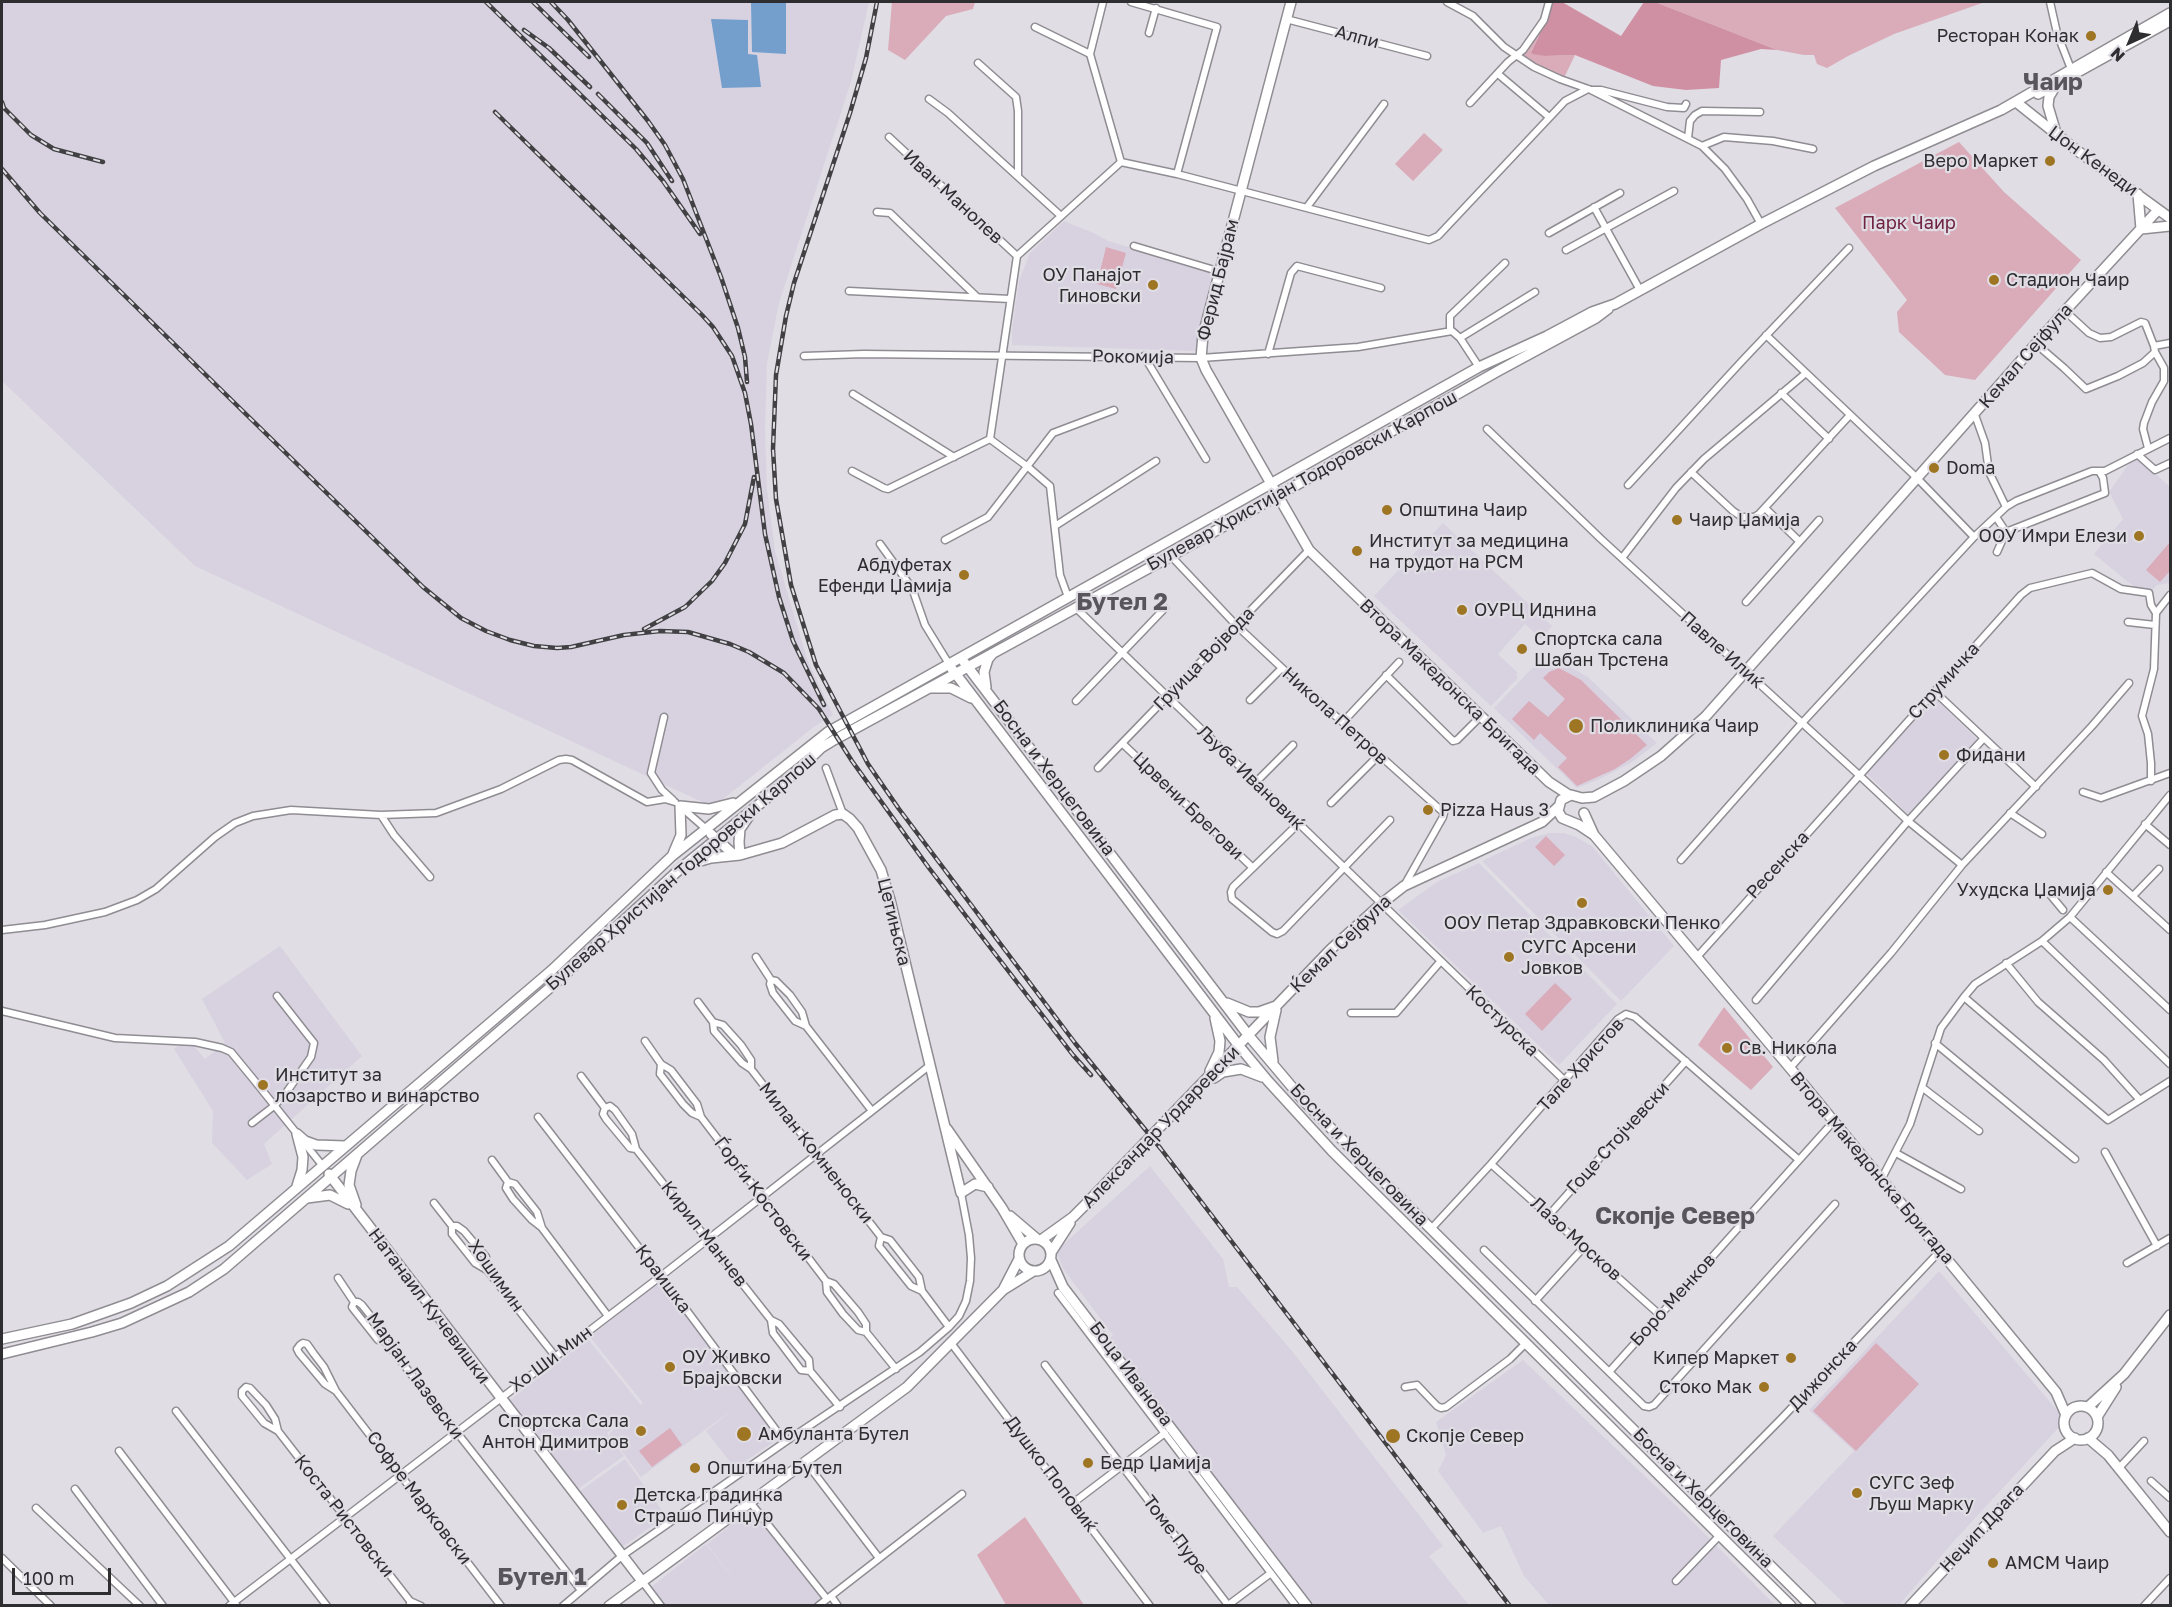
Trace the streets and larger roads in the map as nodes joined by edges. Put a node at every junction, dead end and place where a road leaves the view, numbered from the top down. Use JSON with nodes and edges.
{"nodes":[{"id":1,"x":1103,"y":2,"type":"edge"},
{"id":2,"x":1131,"y":2,"type":"edge"},
{"id":3,"x":1291,"y":2,"type":"edge"},
{"id":4,"x":1447,"y":2,"type":"edge"},
{"id":5,"x":1549,"y":2,"type":"edge"},
{"id":6,"x":2050,"y":2,"type":"edge"},
{"id":7,"x":1156,"y":8,"type":"junction"},
{"id":8,"x":2170,"y":13,"type":"edge"},
{"id":9,"x":1286,"y":19,"type":"junction"},
{"id":10,"x":2170,"y":21,"type":"edge"},
{"id":11,"x":1035,"y":27,"type":"dead end"},
{"id":12,"x":1149,"y":33,"type":"dead end"},
{"id":13,"x":1090,"y":54,"type":"junction"},
{"id":14,"x":1427,"y":56,"type":"dead end"},
{"id":15,"x":1517,"y":56,"type":"junction"},
{"id":16,"x":978,"y":63,"type":"dead end"},
{"id":17,"x":2071,"y":69,"type":"junction"},
{"id":18,"x":1498,"y":74,"type":"junction"},
{"id":19,"x":2055,"y":86,"type":"junction"},
{"id":20,"x":1590,"y":90,"type":"junction"},
{"id":21,"x":929,"y":99,"type":"dead end"},
{"id":22,"x":2016,"y":102,"type":"junction"},
{"id":23,"x":1384,"y":104,"type":"dead end"},
{"id":24,"x":1470,"y":104,"type":"dead end"},
{"id":25,"x":1686,"y":104,"type":"dead end"},
{"id":26,"x":1760,"y":112,"type":"dead end"},
{"id":27,"x":1549,"y":117,"type":"junction"},
{"id":28,"x":2057,"y":135,"type":"junction"},
{"id":29,"x":889,"y":137,"type":"dead end"},
{"id":30,"x":1688,"y":138,"type":"junction"},
{"id":31,"x":1702,"y":146,"type":"junction"},
{"id":32,"x":1813,"y":149,"type":"dead end"},
{"id":33,"x":1121,"y":162,"type":"junction"},
{"id":34,"x":1178,"y":174,"type":"junction"},
{"id":35,"x":1017,"y":175,"type":"junction"},
{"id":36,"x":1241,"y":191,"type":"junction"},
{"id":37,"x":1674,"y":191,"type":"dead end"},
{"id":38,"x":1620,"y":193,"type":"dead end"},
{"id":39,"x":2138,"y":194,"type":"junction"},
{"id":40,"x":1307,"y":207,"type":"junction"},
{"id":41,"x":1594,"y":207,"type":"junction"},
{"id":42,"x":2158,"y":210,"type":"junction"},
{"id":43,"x":877,"y":212,"type":"dead end"},
{"id":44,"x":1061,"y":216,"type":"junction"},
{"id":45,"x":2170,"y":219,"type":"edge"},
{"id":46,"x":1761,"y":224,"type":"junction"},
{"id":47,"x":2170,"y":226,"type":"edge"},
{"id":48,"x":1605,"y":228,"type":"junction"},
{"id":49,"x":2141,"y":229,"type":"junction"},
{"id":50,"x":1549,"y":233,"type":"dead end"},
{"id":51,"x":1134,"y":246,"type":"dead end"},
{"id":52,"x":1849,"y":248,"type":"dead end"},
{"id":53,"x":1566,"y":250,"type":"dead end"},
{"id":54,"x":1017,"y":256,"type":"junction"},
{"id":55,"x":1505,"y":262,"type":"dead end"},
{"id":56,"x":1221,"y":272,"type":"junction"},
{"id":57,"x":1381,"y":288,"type":"dead end"},
{"id":58,"x":1640,"y":290,"type":"junction"},
{"id":59,"x":849,"y":291,"type":"dead end"},
{"id":60,"x":1535,"y":292,"type":"dead end"},
{"id":61,"x":978,"y":297,"type":"junction"},
{"id":62,"x":1010,"y":299,"type":"junction"},
{"id":63,"x":1615,"y":304,"type":"junction"},
{"id":64,"x":2065,"y":311,"type":"junction"},
{"id":65,"x":1450,"y":331,"type":"junction"},
{"id":66,"x":1766,"y":335,"type":"junction"},
{"id":67,"x":1460,"y":338,"type":"junction"},
{"id":68,"x":2170,"y":343,"type":"edge"},
{"id":69,"x":2036,"y":344,"type":"junction"},
{"id":70,"x":2155,"y":349,"type":"junction"},
{"id":71,"x":1268,"y":354,"type":"junction"},
{"id":72,"x":1002,"y":355,"type":"junction"},
{"id":73,"x":804,"y":356,"type":"dead end"},
{"id":74,"x":1144,"y":356,"type":"junction"},
{"id":75,"x":1201,"y":358,"type":"junction"},
{"id":76,"x":1479,"y":366,"type":"junction"},
{"id":77,"x":2167,"y":368,"type":"edge"},
{"id":78,"x":1806,"y":373,"type":"junction"},
{"id":79,"x":1781,"y":393,"type":"junction"},
{"id":80,"x":853,"y":394,"type":"dead end"},
{"id":81,"x":1114,"y":410,"type":"dead end"},
{"id":82,"x":1850,"y":415,"type":"junction"},
{"id":83,"x":1975,"y":415,"type":"junction"},
{"id":84,"x":1487,"y":429,"type":"dead end"},
{"id":85,"x":2170,"y":438,"type":"edge"},
{"id":86,"x":990,"y":439,"type":"junction"},
{"id":87,"x":1829,"y":439,"type":"junction"},
{"id":88,"x":2148,"y":448,"type":"junction"},
{"id":89,"x":2137,"y":454,"type":"junction"},
{"id":90,"x":954,"y":457,"type":"junction"},
{"id":91,"x":1206,"y":459,"type":"dead end"},
{"id":92,"x":1156,"y":461,"type":"dead end"},
{"id":93,"x":2170,"y":463,"type":"edge"},
{"id":94,"x":1028,"y":467,"type":"junction"},
{"id":95,"x":852,"y":471,"type":"dead end"},
{"id":96,"x":2099,"y":471,"type":"junction"},
{"id":97,"x":1691,"y":472,"type":"junction"},
{"id":98,"x":1917,"y":478,"type":"junction"},
{"id":99,"x":1270,"y":483,"type":"junction"},
{"id":100,"x":1628,"y":485,"type":"dead end"},
{"id":101,"x":1278,"y":496,"type":"junction"},
{"id":102,"x":2006,"y":507,"type":"junction"},
{"id":103,"x":1765,"y":508,"type":"junction"},
{"id":104,"x":1996,"y":517,"type":"junction"},
{"id":105,"x":1819,"y":519,"type":"dead end"},
{"id":106,"x":1055,"y":526,"type":"junction"},
{"id":107,"x":2006,"y":532,"type":"junction"},
{"id":108,"x":1974,"y":537,"type":"junction"},
{"id":109,"x":945,"y":540,"type":"dead end"},
{"id":110,"x":1799,"y":541,"type":"junction"},
{"id":111,"x":880,"y":544,"type":"dead end"},
{"id":112,"x":1309,"y":550,"type":"junction"},
{"id":113,"x":1997,"y":552,"type":"dead end"},
{"id":114,"x":1171,"y":556,"type":"junction"},
{"id":115,"x":1622,"y":558,"type":"junction"},
{"id":116,"x":1351,"y":592,"type":"joint"},
{"id":117,"x":2170,"y":596,"type":"edge"},
{"id":118,"x":1068,"y":597,"type":"junction"},
{"id":119,"x":1746,"y":602,"type":"dead end"},
{"id":120,"x":1075,"y":607,"type":"junction"},
{"id":121,"x":1165,"y":608,"type":"dead end"},
{"id":122,"x":2156,"y":613,"type":"junction"},
{"id":123,"x":2128,"y":622,"type":"dead end"},
{"id":124,"x":1236,"y":625,"type":"junction"},
{"id":125,"x":2155,"y":625,"type":"junction"},
{"id":126,"x":995,"y":651,"type":"junction"},
{"id":127,"x":1122,"y":652,"type":"junction"},
{"id":128,"x":961,"y":658,"type":"junction"},
{"id":129,"x":1399,"y":662,"type":"dead end"},
{"id":130,"x":949,"y":664,"type":"junction"},
{"id":131,"x":967,"y":666,"type":"junction"},
{"id":132,"x":1282,"y":668,"type":"junction"},
{"id":133,"x":1746,"y":672,"type":"junction"},
{"id":134,"x":955,"y":673,"type":"junction"},
{"id":135,"x":1386,"y":675,"type":"junction"},
{"id":136,"x":2129,"y":683,"type":"dead end"},
{"id":137,"x":925,"y":689,"type":"junction"},
{"id":138,"x":1934,"y":691,"type":"junction"},
{"id":139,"x":988,"y":692,"type":"junction"},
{"id":140,"x":1167,"y":697,"type":"junction"},
{"id":141,"x":1250,"y":700,"type":"dead end"},
{"id":142,"x":1077,"y":701,"type":"dead end"},
{"id":143,"x":978,"y":705,"type":"junction"},
{"id":144,"x":1481,"y":716,"type":"junction"},
{"id":145,"x":664,"y":717,"type":"dead end"},
{"id":146,"x":1343,"y":723,"type":"junction"},
{"id":147,"x":1803,"y":723,"type":"junction"},
{"id":148,"x":1984,"y":738,"type":"junction"},
{"id":149,"x":1123,"y":744,"type":"junction"},
{"id":150,"x":1293,"y":745,"type":"dead end"},
{"id":151,"x":1379,"y":755,"type":"junction"},
{"id":152,"x":826,"y":768,"type":"dead end"},
{"id":153,"x":1098,"y":768,"type":"dead end"},
{"id":154,"x":2170,"y":773,"type":"edge"},
{"id":155,"x":1859,"y":774,"type":"junction"},
{"id":156,"x":2151,"y":781,"type":"junction"},
{"id":157,"x":1256,"y":782,"type":"junction"},
{"id":158,"x":1549,"y":782,"type":"junction"},
{"id":159,"x":2036,"y":787,"type":"junction"},
{"id":160,"x":2083,"y":792,"type":"dead end"},
{"id":161,"x":1573,"y":796,"type":"junction"},
{"id":162,"x":1597,"y":796,"type":"junction"},
{"id":163,"x":2170,"y":798,"type":"edge"},
{"id":164,"x":744,"y":799,"type":"junction"},
{"id":165,"x":1331,"y":803,"type":"dead end"},
{"id":166,"x":678,"y":804,"type":"junction"},
{"id":167,"x":1558,"y":805,"type":"junction"},
{"id":168,"x":754,"y":809,"type":"junction"},
{"id":169,"x":1584,"y":811,"type":"junction"},
{"id":170,"x":2010,"y":813,"type":"junction"},
{"id":171,"x":843,"y":814,"type":"junction"},
{"id":172,"x":381,"y":816,"type":"junction"},
{"id":173,"x":1390,"y":820,"type":"dead end"},
{"id":174,"x":1568,"y":820,"type":"junction"},
{"id":175,"x":1908,"y":821,"type":"junction"},
{"id":176,"x":1542,"y":822,"type":"junction"},
{"id":177,"x":1298,"y":824,"type":"junction"},
{"id":178,"x":2145,"y":824,"type":"junction"},
{"id":179,"x":705,"y":828,"type":"junction"},
{"id":180,"x":2042,"y":834,"type":"dead end"},
{"id":181,"x":1594,"y":835,"type":"junction"},
{"id":182,"x":715,"y":838,"type":"junction"},
{"id":183,"x":2170,"y":845,"type":"edge"},
{"id":184,"x":740,"y":855,"type":"junction"},
{"id":185,"x":672,"y":856,"type":"junction"},
{"id":186,"x":1681,"y":860,"type":"dead end"},
{"id":187,"x":1962,"y":865,"type":"junction"},
{"id":188,"x":1344,"y":867,"type":"junction"},
{"id":189,"x":681,"y":868,"type":"junction"},
{"id":190,"x":1253,"y":868,"type":"junction"},
{"id":191,"x":2159,"y":869,"type":"dead end"},
{"id":192,"x":2106,"y":872,"type":"junction"},
{"id":193,"x":430,"y":878,"type":"dead end"},
{"id":194,"x":1404,"y":886,"type":"junction"},
{"id":195,"x":2048,"y":892,"type":"dead end"},
{"id":196,"x":2133,"y":896,"type":"junction"},
{"id":197,"x":1381,"y":903,"type":"junction"},
{"id":198,"x":2063,"y":910,"type":"dead end"},
{"id":199,"x":2070,"y":917,"type":"junction"},
{"id":200,"x":2169,"y":926,"type":"edge"},
{"id":201,"x":2,"y":930,"type":"edge"},
{"id":202,"x":2042,"y":941,"type":"junction"},
{"id":203,"x":756,"y":957,"type":"dead end"},
{"id":204,"x":1697,"y":957,"type":"junction"},
{"id":205,"x":1440,"y":962,"type":"junction"},
{"id":206,"x":2006,"y":963,"type":"junction"},
{"id":207,"x":771,"y":980,"type":"junction"},
{"id":208,"x":277,"y":996,"type":"dead end"},
{"id":209,"x":1964,"y":997,"type":"junction"},
{"id":210,"x":1220,"y":998,"type":"junction"},
{"id":211,"x":1756,"y":1000,"type":"dead end"},
{"id":212,"x":698,"y":1002,"type":"dead end"},
{"id":213,"x":1209,"y":1005,"type":"junction"},
{"id":214,"x":1279,"y":1005,"type":"junction"},
{"id":215,"x":2170,"y":1010,"type":"edge"},
{"id":216,"x":2,"y":1011,"type":"edge"},
{"id":217,"x":1351,"y":1013,"type":"dead end"},
{"id":218,"x":713,"y":1022,"type":"junction"},
{"id":219,"x":806,"y":1026,"type":"junction"},
{"id":220,"x":1249,"y":1036,"type":"junction"},
{"id":221,"x":645,"y":1041,"type":"dead end"},
{"id":222,"x":1935,"y":1043,"type":"junction"},
{"id":223,"x":1239,"y":1046,"type":"junction"},
{"id":224,"x":1686,"y":1061,"type":"junction"},
{"id":225,"x":661,"y":1064,"type":"junction"},
{"id":226,"x":2170,"y":1064,"type":"edge"},
{"id":227,"x":929,"y":1066,"type":"junction"},
{"id":228,"x":1274,"y":1066,"type":"junction"},
{"id":229,"x":1790,"y":1068,"type":"junction"},
{"id":230,"x":751,"y":1069,"type":"junction"},
{"id":231,"x":581,"y":1076,"type":"dead end"},
{"id":232,"x":1268,"y":1081,"type":"junction"},
{"id":233,"x":1565,"y":1081,"type":"junction"},
{"id":234,"x":2170,"y":1081,"type":"edge"},
{"id":235,"x":1923,"y":1088,"type":"junction"},
{"id":236,"x":1193,"y":1094,"type":"junction"},
{"id":237,"x":2139,"y":1099,"type":"junction"},
{"id":238,"x":274,"y":1106,"type":"junction"},
{"id":239,"x":605,"y":1108,"type":"junction"},
{"id":240,"x":872,"y":1111,"type":"junction"},
{"id":241,"x":700,"y":1117,"type":"junction"},
{"id":242,"x":538,"y":1118,"type":"dead end"},
{"id":243,"x":1834,"y":1121,"type":"junction"},
{"id":244,"x":252,"y":1123,"type":"dead end"},
{"id":245,"x":944,"y":1125,"type":"junction"},
{"id":246,"x":1979,"y":1131,"type":"dead end"},
{"id":247,"x":297,"y":1134,"type":"junction"},
{"id":248,"x":345,"y":1146,"type":"junction"},
{"id":249,"x":636,"y":1149,"type":"junction"},
{"id":250,"x":2105,"y":1152,"type":"dead end"},
{"id":251,"x":817,"y":1153,"type":"junction"},
{"id":252,"x":1896,"y":1153,"type":"junction"},
{"id":253,"x":358,"y":1154,"type":"junction"},
{"id":254,"x":2075,"y":1159,"type":"dead end"},
{"id":255,"x":492,"y":1160,"type":"dead end"},
{"id":256,"x":1799,"y":1160,"type":"junction"},
{"id":257,"x":1491,"y":1164,"type":"junction"},
{"id":258,"x":322,"y":1165,"type":"junction"},
{"id":259,"x":331,"y":1177,"type":"junction"},
{"id":260,"x":1881,"y":1180,"type":"junction"},
{"id":261,"x":508,"y":1182,"type":"junction"},
{"id":262,"x":296,"y":1187,"type":"junction"},
{"id":263,"x":988,"y":1187,"type":"junction"},
{"id":264,"x":1960,"y":1190,"type":"dead end"},
{"id":265,"x":961,"y":1193,"type":"junction"},
{"id":266,"x":763,"y":1197,"type":"junction"},
{"id":267,"x":305,"y":1199,"type":"junction"},
{"id":268,"x":434,"y":1203,"type":"dead end"},
{"id":269,"x":1835,"y":1204,"type":"dead end"},
{"id":270,"x":1002,"y":1208,"type":"junction"},
{"id":271,"x":1549,"y":1215,"type":"junction"},
{"id":272,"x":1073,"y":1218,"type":"junction"},
{"id":273,"x":368,"y":1226,"type":"junction"},
{"id":274,"x":452,"y":1226,"type":"junction"},
{"id":275,"x":542,"y":1228,"type":"junction"},
{"id":276,"x":1431,"y":1229,"type":"junction"},
{"id":277,"x":880,"y":1237,"type":"junction"},
{"id":278,"x":2170,"y":1238,"type":"edge"},
{"id":279,"x":708,"y":1239,"type":"junction"},
{"id":280,"x":1039,"y":1239,"type":"junction"},
{"id":281,"x":1023,"y":1244,"type":"junction"},
{"id":282,"x":2157,"y":1246,"type":"junction"},
{"id":283,"x":1584,"y":1247,"type":"junction"},
{"id":284,"x":1484,"y":1250,"type":"dead end"},
{"id":285,"x":1940,"y":1251,"type":"junction"},
{"id":286,"x":1051,"y":1255,"type":"junction"},
{"id":287,"x":1019,"y":1259,"type":"junction"},
{"id":288,"x":2127,"y":1263,"type":"dead end"},
{"id":289,"x":487,"y":1270,"type":"junction"},
{"id":290,"x":1036,"y":1271,"type":"junction"},
{"id":291,"x":661,"y":1276,"type":"junction"},
{"id":292,"x":338,"y":1278,"type":"dead end"},
{"id":293,"x":826,"y":1281,"type":"junction"},
{"id":294,"x":1003,"y":1290,"type":"junction"},
{"id":295,"x":1061,"y":1290,"type":"junction"},
{"id":296,"x":922,"y":1291,"type":"junction"},
{"id":297,"x":1535,"y":1301,"type":"junction"},
{"id":298,"x":1660,"y":1315,"type":"junction"},
{"id":299,"x":2170,"y":1315,"type":"edge"},
{"id":300,"x":608,"y":1316,"type":"junction"},
{"id":301,"x":771,"y":1320,"type":"junction"},
{"id":302,"x":949,"y":1327,"type":"junction"},
{"id":303,"x":866,"y":1332,"type":"junction"},
{"id":304,"x":2,"y":1339,"type":"edge"},
{"id":305,"x":951,"y":1343,"type":"junction"},
{"id":306,"x":1525,"y":1344,"type":"junction"},
{"id":307,"x":2,"y":1354,"type":"edge"},
{"id":308,"x":555,"y":1356,"type":"junction"},
{"id":309,"x":1046,"y":1365,"type":"dead end"},
{"id":310,"x":896,"y":1369,"type":"junction"},
{"id":311,"x":810,"y":1371,"type":"junction"},
{"id":312,"x":1609,"y":1372,"type":"junction"},
{"id":313,"x":2124,"y":1374,"type":"junction"},
{"id":314,"x":1406,"y":1387,"type":"dead end"},
{"id":315,"x":336,"y":1391,"type":"junction"},
{"id":316,"x":2056,"y":1392,"type":"junction"},
{"id":317,"x":499,"y":1398,"type":"junction"},
{"id":318,"x":2077,"y":1406,"type":"junction"},
{"id":319,"x":840,"y":1407,"type":"junction"},
{"id":320,"x":2088,"y":1407,"type":"junction"},
{"id":321,"x":176,"y":1411,"type":"dead end"},
{"id":322,"x":2066,"y":1415,"type":"junction"},
{"id":323,"x":2097,"y":1417,"type":"junction"},
{"id":324,"x":2065,"y":1427,"type":"junction"},
{"id":325,"x":2096,"y":1430,"type":"junction"},
{"id":326,"x":278,"y":1431,"type":"junction"},
{"id":327,"x":456,"y":1432,"type":"junction"},
{"id":328,"x":1165,"y":1433,"type":"junction"},
{"id":329,"x":2074,"y":1438,"type":"junction"},
{"id":330,"x":2088,"y":1438,"type":"junction"},
{"id":331,"x":2144,"y":1441,"type":"dead end"},
{"id":332,"x":785,"y":1442,"type":"junction"},
{"id":333,"x":119,"y":1451,"type":"dead end"},
{"id":334,"x":2055,"y":1451,"type":"junction"},
{"id":335,"x":2108,"y":1455,"type":"junction"},
{"id":336,"x":805,"y":1461,"type":"junction"},
{"id":337,"x":1123,"y":1466,"type":"junction"},
{"id":338,"x":2119,"y":1468,"type":"junction"},
{"id":339,"x":401,"y":1475,"type":"junction"},
{"id":340,"x":1202,"y":1476,"type":"junction"},
{"id":341,"x":2151,"y":1481,"type":"dead end"},
{"id":342,"x":75,"y":1489,"type":"dead end"},
{"id":343,"x":962,"y":1494,"type":"dead end"},
{"id":344,"x":1703,"y":1498,"type":"junction"},
{"id":345,"x":2170,"y":1498,"type":"edge"},
{"id":346,"x":750,"y":1502,"type":"junction"},
{"id":347,"x":1073,"y":1503,"type":"junction"},
{"id":348,"x":36,"y":1508,"type":"dead end"},
{"id":349,"x":346,"y":1517,"type":"junction"},
{"id":350,"x":2170,"y":1532,"type":"edge"},
{"id":351,"x":1720,"y":1535,"type":"junction"},
{"id":352,"x":623,"y":1555,"type":"junction"},
{"id":353,"x":2,"y":1558,"type":"edge"},
{"id":354,"x":879,"y":1558,"type":"junction"},
{"id":355,"x":291,"y":1560,"type":"junction"},
{"id":356,"x":1271,"y":1573,"type":"junction"},
{"id":357,"x":2170,"y":1578,"type":"edge"},
{"id":358,"x":642,"y":1581,"type":"junction"},
{"id":359,"x":1676,"y":1581,"type":"dead end"},
{"id":360,"x":580,"y":1589,"type":"junction"},
{"id":361,"x":829,"y":1598,"type":"junction"},
{"id":362,"x":410,"y":1603,"type":"edge"},
{"id":363,"x":234,"y":1604,"type":"edge"},
{"id":364,"x":51,"y":1605,"type":"edge"},
{"id":365,"x":140,"y":1605,"type":"edge"},
{"id":366,"x":164,"y":1605,"type":"edge"},
{"id":367,"x":327,"y":1605,"type":"edge"},
{"id":368,"x":421,"y":1605,"type":"edge"},
{"id":369,"x":501,"y":1605,"type":"edge"},
{"id":370,"x":563,"y":1605,"type":"edge"},
{"id":371,"x":609,"y":1605,"type":"edge"},
{"id":372,"x":661,"y":1605,"type":"edge"},
{"id":373,"x":818,"y":1605,"type":"edge"},
{"id":374,"x":838,"y":1605,"type":"edge"},
{"id":375,"x":1150,"y":1605,"type":"edge"},
{"id":376,"x":1227,"y":1605,"type":"edge"},
{"id":377,"x":1296,"y":1605,"type":"edge"},
{"id":378,"x":1307,"y":1605,"type":"edge"},
{"id":379,"x":1791,"y":1605,"type":"edge"},
{"id":380,"x":1811,"y":1605,"type":"edge"},
{"id":381,"x":1910,"y":1605,"type":"edge"},
{"id":382,"x":2144,"y":1605,"type":"edge"}],
"edges":[{"from":1,"to":13,"type":"street"},
{"from":2,"to":7,"type":"street"},
{"from":3,"to":9,"type":"street","name":"Ферид Бајрам"},
{"from":4,"to":15,"type":"street"},
{"from":5,"to":15,"type":"street"},
{"from":6,"to":17,"type":"street"},
{"from":7,"to":12,"type":"street"},
{"from":7,"to":34,"type":"street"},
{"from":8,"to":17,"type":"street"},
{"from":9,"to":14,"type":"street","name":"Алпи"},
{"from":9,"to":36,"type":"street","name":"Ферид Бајрам"},
{"from":10,"to":19,"type":"street"},
{"from":11,"to":13,"type":"street"},
{"from":13,"to":33,"type":"street"},
{"from":15,"to":18,"type":"street"},
{"from":15,"to":20,"type":"street"},
{"from":16,"to":35,"type":"street"},
{"from":17,"to":22,"type":"street"},
{"from":18,"to":24,"type":"street"},
{"from":18,"to":27,"type":"street"},
{"from":19,"to":22,"type":"street"},
{"from":19,"to":28,"type":"street"},
{"from":20,"to":25,"type":"street"},
{"from":20,"to":27,"type":"street"},
{"from":20,"to":30,"type":"street"},
{"from":21,"to":35,"type":"street"},
{"from":22,"to":28,"type":"street","name":"Џон Кенеди"},
{"from":22,"to":46,"type":"street","name":"Булевар Христијан Тодоровски Карпош"},
{"from":23,"to":40,"type":"street"},
{"from":26,"to":30,"type":"street"},
{"from":27,"to":40,"type":"street"},
{"from":28,"to":39,"type":"street","name":"Џон Кенеди"},
{"from":29,"to":54,"type":"street","name":"Иван Манолев"},
{"from":30,"to":31,"type":"street"},
{"from":31,"to":32,"type":"street"},
{"from":31,"to":46,"type":"street"},
{"from":33,"to":34,"type":"street"},
{"from":33,"to":44,"type":"street","name":"Иван Манолев"},
{"from":34,"to":36,"type":"street"},
{"from":35,"to":44,"type":"street"},
{"from":36,"to":40,"type":"street"},
{"from":36,"to":56,"type":"street","name":"Ферид Бајрам"},
{"from":37,"to":48,"type":"street"},
{"from":38,"to":41,"type":"street"},
{"from":39,"to":42,"type":"street","name":"Џон Кенеди"},
{"from":39,"to":49,"type":"street"},
{"from":41,"to":48,"type":"street"},
{"from":41,"to":50,"type":"street"},
{"from":42,"to":45,"type":"street","name":"Џон Кенеди"},
{"from":42,"to":49,"type":"street","name":"Кемал Сејфула"},
{"from":43,"to":61,"type":"street"},
{"from":44,"to":54,"type":"street","name":"Иван Манолев"},
{"from":46,"to":58,"type":"street","name":"Булевар Христијан Тодоровски Карпош"},
{"from":47,"to":49,"type":"street"},
{"from":48,"to":53,"type":"street"},
{"from":48,"to":58,"type":"street"},
{"from":49,"to":64,"type":"street","name":"Кемал Сејфула"},
{"from":51,"to":56,"type":"street"},
{"from":52,"to":66,"type":"street"},
{"from":54,"to":62,"type":"street","name":"Иван Манолев"},
{"from":55,"to":65,"type":"street"},
{"from":56,"to":75,"type":"street","name":"Ферид Бајрам"},
{"from":57,"to":71,"type":"street"},
{"from":58,"to":63,"type":"street","name":"Булевар Христијан Тодоровски Карпош"},
{"from":59,"to":61,"type":"street"},
{"from":60,"to":67,"type":"street"},
{"from":61,"to":62,"type":"street"},
{"from":62,"to":72,"type":"street","name":"Иван Манолев"},
{"from":63,"to":76,"type":"street","name":"Булевар Христијан Тодоровски Карпош"},
{"from":63,"to":101,"type":"street","name":"Булевар Христијан Тодоровски Карпош"},
{"from":64,"to":69,"type":"street","name":"Кемал Сејфула"},
{"from":64,"to":70,"type":"street"},
{"from":65,"to":67,"type":"street"},
{"from":65,"to":71,"type":"street","name":"Рокомија"},
{"from":66,"to":78,"type":"street"},
{"from":66,"to":100,"type":"street"},
{"from":67,"to":76,"type":"street"},
{"from":68,"to":70,"type":"street"},
{"from":69,"to":70,"type":"street"},
{"from":69,"to":83,"type":"street","name":"Кемал Сејфула"},
{"from":70,"to":77,"type":"street"},
{"from":71,"to":75,"type":"street","name":"Рокомија"},
{"from":72,"to":73,"type":"street","name":"Рокомија"},
{"from":72,"to":74,"type":"street","name":"Рокомија"},
{"from":72,"to":86,"type":"street","name":"Иван Манолев"},
{"from":74,"to":75,"type":"street","name":"Рокомија"},
{"from":74,"to":91,"type":"street"},
{"from":75,"to":99,"type":"street","name":"Ферид Бајрам"},
{"from":76,"to":99,"type":"street","name":"Булевар Христијан Тодоровски Карпош"},
{"from":77,"to":88,"type":"street"},
{"from":78,"to":79,"type":"street"},
{"from":78,"to":82,"type":"street"},
{"from":79,"to":87,"type":"street"},
{"from":79,"to":97,"type":"street"},
{"from":80,"to":90,"type":"street"},
{"from":81,"to":94,"type":"street"},
{"from":82,"to":87,"type":"street"},
{"from":82,"to":98,"type":"street"},
{"from":83,"to":98,"type":"street","name":"Кемал Сејфула"},
{"from":83,"to":102,"type":"street"},
{"from":84,"to":115,"type":"street","name":"Павле Илиќ"},
{"from":85,"to":88,"type":"street"},
{"from":86,"to":90,"type":"street"},
{"from":86,"to":94,"type":"street"},
{"from":87,"to":103,"type":"street"},
{"from":88,"to":89,"type":"street"},
{"from":89,"to":93,"type":"street"},
{"from":89,"to":96,"type":"street"},
{"from":90,"to":95,"type":"street"},
{"from":92,"to":106,"type":"street"},
{"from":94,"to":106,"type":"street"},
{"from":94,"to":109,"type":"street"},
{"from":96,"to":102,"type":"street"},
{"from":96,"to":107,"type":"street"},
{"from":97,"to":103,"type":"street"},
{"from":97,"to":115,"type":"street"},
{"from":98,"to":108,"type":"street"},
{"from":98,"to":133,"type":"street"},
{"from":99,"to":101,"type":"street","name":"Ферид Бајрам"},
{"from":99,"to":118,"type":"street","name":"Булевар Христијан Тодоровски Карпош"},
{"from":101,"to":112,"type":"street","name":"Ферид Бајрам"},
{"from":101,"to":114,"type":"street","name":"Булевар Христијан Тодоровски Карпош"},
{"from":102,"to":104,"type":"street"},
{"from":103,"to":110,"type":"street"},
{"from":104,"to":107,"type":"street"},
{"from":104,"to":108,"type":"street"},
{"from":105,"to":110,"type":"street"},
{"from":106,"to":118,"type":"street"},
{"from":107,"to":113,"type":"street"},
{"from":108,"to":147,"type":"street"},
{"from":110,"to":119,"type":"street"},
{"from":111,"to":130,"type":"street"},
{"from":112,"to":116,"type":"street","name":"Ферид Бајрам"},
{"from":112,"to":124,"type":"street","name":"Груица Војвода"},
{"from":114,"to":120,"type":"street","name":"Булевар Христијан Тодоровски Карпош"},
{"from":114,"to":124,"type":"street","name":"Никола Петров"},
{"from":115,"to":133,"type":"street","name":"Павле Илиќ"},
{"from":116,"to":144,"type":"street","name":"Втора Македонска Бригада"},
{"from":117,"to":122,"type":"street"},
{"from":118,"to":128,"type":"street","name":"Булевар Христијан Тодоровски Карпош"},
{"from":120,"to":126,"type":"street","name":"Булевар Христијан Тодоровски Карпош"},
{"from":120,"to":127,"type":"street","name":"Љуба Ивановиќ"},
{"from":121,"to":127,"type":"street"},
{"from":122,"to":125,"type":"street"},
{"from":122,"to":138,"type":"street","name":"Струмичка"},
{"from":123,"to":125,"type":"street"},
{"from":124,"to":132,"type":"street","name":"Никола Петров"},
{"from":124,"to":140,"type":"street","name":"Груица Војвода"},
{"from":125,"to":156,"type":"street"},
{"from":126,"to":131,"type":"street","name":"Булевар Христијан Тодоровски Карпош"},
{"from":126,"to":139,"type":"street"},
{"from":127,"to":140,"type":"street","name":"Љуба Ивановиќ"},
{"from":127,"to":142,"type":"street"},
{"from":128,"to":130,"type":"street","name":"Булевар Христијан Тодоровски Карпош"},
{"from":128,"to":131,"type":"street","name":"Босна и Херцеговина"},
{"from":129,"to":135,"type":"street"},
{"from":130,"to":134,"type":"street","name":"Босна и Херцеговина"},
{"from":130,"to":164,"type":"street","name":"Булевар Христијан Тодоровски Карпош"},
{"from":131,"to":134,"type":"street","name":"Булевар Христијан Тодоровски Карпош"},
{"from":131,"to":139,"type":"street","name":"Босна и Херцеговина"},
{"from":132,"to":141,"type":"street"},
{"from":132,"to":146,"type":"street","name":"Никола Петров"},
{"from":133,"to":147,"type":"street","name":"Павле Илиќ"},
{"from":133,"to":162,"type":"street"},
{"from":134,"to":137,"type":"street","name":"Булевар Христијан Тодоровски Карпош"},
{"from":134,"to":143,"type":"street","name":"Босна и Херцеговина"},
{"from":135,"to":144,"type":"street"},
{"from":135,"to":146,"type":"street"},
{"from":136,"to":159,"type":"street"},
{"from":137,"to":143,"type":"street"},
{"from":137,"to":168,"type":"street","name":"Булевар Христијан Тодоровски Карпош"},
{"from":138,"to":148,"type":"street"},
{"from":138,"to":155,"type":"street","name":"Струмичка"},
{"from":139,"to":210,"type":"street","name":"Босна и Херцеговина"},
{"from":140,"to":149,"type":"street","name":"Груица Војвода"},
{"from":140,"to":157,"type":"street","name":"Љуба Ивановиќ"},
{"from":143,"to":213,"type":"street","name":"Босна и Херцеговина"},
{"from":144,"to":158,"type":"street","name":"Втора Македонска Бригада"},
{"from":145,"to":166,"type":"street"},
{"from":146,"to":151,"type":"street","name":"Никола Петров"},
{"from":147,"to":155,"type":"street","name":"Павле Илиќ"},
{"from":147,"to":186,"type":"street"},
{"from":148,"to":159,"type":"street"},
{"from":148,"to":175,"type":"street"},
{"from":149,"to":153,"type":"street","name":"Груица Војвода"},
{"from":149,"to":190,"type":"street","name":"Црвени Брегови"},
{"from":150,"to":157,"type":"street"},
{"from":151,"to":165,"type":"street"},
{"from":151,"to":194,"type":"street","name":"Никола Петров"},
{"from":152,"to":171,"type":"street"},
{"from":154,"to":156,"type":"street"},
{"from":155,"to":175,"type":"street","name":"Павле Илиќ"},
{"from":155,"to":204,"type":"street","name":"Ресенска"},
{"from":156,"to":160,"type":"street"},
{"from":157,"to":177,"type":"street","name":"Љуба Ивановиќ"},
{"from":158,"to":161,"type":"street","name":"Втора Македонска Бригада"},
{"from":158,"to":167,"type":"street","name":"Втора Македонска Бригада"},
{"from":159,"to":170,"type":"street"},
{"from":161,"to":162,"type":"street"},
{"from":161,"to":167,"type":"street"},
{"from":161,"to":169,"type":"street"},
{"from":162,"to":169,"type":"street"},
{"from":163,"to":178,"type":"street"},
{"from":164,"to":166,"type":"street"},
{"from":164,"to":179,"type":"street","name":"Булевар Христијан Тодоровски Карпош"},
{"from":166,"to":172,"type":"street"},
{"from":166,"to":179,"type":"street"},
{"from":166,"to":185,"type":"street"},
{"from":167,"to":174,"type":"street"},
{"from":167,"to":176,"type":"street","name":"Ќемал Сејфула"},
{"from":168,"to":182,"type":"street","name":"Булевар Христијан Тодоровски Карпош"},
{"from":168,"to":184,"type":"street"},
{"from":169,"to":174,"type":"street"},
{"from":169,"to":181,"type":"street","name":"Втора Македонска Бригада"},
{"from":170,"to":180,"type":"street"},
{"from":170,"to":187,"type":"street"},
{"from":171,"to":184,"type":"street"},
{"from":171,"to":227,"type":"street","name":"Цетињска"},
{"from":172,"to":193,"type":"street"},
{"from":172,"to":201,"type":"street"},
{"from":173,"to":188,"type":"street"},
{"from":174,"to":176,"type":"street","name":"Ќемал Сејфула"},
{"from":174,"to":181,"type":"street","name":"Втора Македонска Бригада"},
{"from":175,"to":187,"type":"street","name":"Павле Илиќ"},
{"from":175,"to":211,"type":"street"},
{"from":176,"to":194,"type":"street","name":"Ќемал Сејфула"},
{"from":177,"to":188,"type":"street","name":"Љуба Ивановиќ"},
{"from":177,"to":190,"type":"street"},
{"from":178,"to":183,"type":"street"},
{"from":178,"to":192,"type":"street"},
{"from":179,"to":182,"type":"street"},
{"from":179,"to":185,"type":"street","name":"Булевар Христијан Тодоровски Карпош"},
{"from":181,"to":204,"type":"street","name":"Втора Македонска Бригада"},
{"from":182,"to":184,"type":"street"},
{"from":182,"to":189,"type":"street","name":"Булевар Христијан Тодоровски Карпош"},
{"from":184,"to":189,"type":"street"},
{"from":185,"to":248,"type":"street","name":"Булевар Христијан Тодоровски Карпош"},
{"from":187,"to":229,"type":"street"},
{"from":188,"to":190,"type":"street"},
{"from":188,"to":197,"type":"street","name":"Љуба Ивановиќ"},
{"from":189,"to":253,"type":"street","name":"Булевар Христијан Тодоровски Карпош"},
{"from":191,"to":196,"type":"street"},
{"from":192,"to":196,"type":"street"},
{"from":192,"to":199,"type":"street"},
{"from":194,"to":197,"type":"street","name":"Ќемал Сејфула"},
{"from":195,"to":198,"type":"street"},
{"from":196,"to":200,"type":"street"},
{"from":197,"to":205,"type":"street","name":"Костурска"},
{"from":197,"to":214,"type":"street","name":"Ќемал Сејфула"},
{"from":199,"to":202,"type":"street"},
{"from":199,"to":215,"type":"street"},
{"from":202,"to":206,"type":"street"},
{"from":202,"to":226,"type":"street"},
{"from":203,"to":207,"type":"street"},
{"from":204,"to":229,"type":"street","name":"Втора Македонска Бригада"},
{"from":205,"to":217,"type":"street"},
{"from":205,"to":233,"type":"street","name":"Костурска"},
{"from":206,"to":209,"type":"street"},
{"from":206,"to":237,"type":"street"},
{"from":207,"to":219,"type":"street"},
{"from":207,"to":219,"type":"street"},
{"from":208,"to":238,"type":"street"},
{"from":209,"to":222,"type":"street"},
{"from":209,"to":237,"type":"street"},
{"from":210,"to":214,"type":"street"},
{"from":210,"to":220,"type":"street","name":"Босна и Херцеговина"},
{"from":212,"to":218,"type":"street","name":"Милан Комненоски"},
{"from":213,"to":223,"type":"street","name":"Босна и Херцеговина"},
{"from":213,"to":236,"type":"street"},
{"from":214,"to":220,"type":"street","name":"Ќемал Сејфула"},
{"from":214,"to":228,"type":"street"},
{"from":216,"to":238,"type":"street"},
{"from":218,"to":230,"type":"street","name":"Милан Комненоски"},
{"from":218,"to":230,"type":"street","name":"Милан Комненоски"},
{"from":219,"to":240,"type":"street"},
{"from":220,"to":223,"type":"street","name":"Александар Урдаревски"},
{"from":220,"to":228,"type":"street","name":"Босна и Херцеговина"},
{"from":221,"to":225,"type":"street","name":"Ѓoрѓи Костовски"},
{"from":222,"to":235,"type":"street"},
{"from":222,"to":254,"type":"street"},
{"from":223,"to":232,"type":"street","name":"Босна и Херцеговина"},
{"from":223,"to":236,"type":"street","name":"Александар Урдаревски"},
{"from":224,"to":233,"type":"street","name":"Тале Христов"},
{"from":224,"to":256,"type":"street","name":"Тале Христов"},
{"from":224,"to":271,"type":"street","name":"Гоце Стојчевски"},
{"from":225,"to":241,"type":"street","name":"Ѓoрѓи Костовски"},
{"from":225,"to":241,"type":"street","name":"Ѓoрѓи Костовски"},
{"from":227,"to":240,"type":"street","name":"Хо Ши Мин"},
{"from":227,"to":245,"type":"street","name":"Цетињска"},
{"from":228,"to":276,"type":"street","name":"Босна и Херцеговина"},
{"from":229,"to":243,"type":"street","name":"Втора Македонска Бригада"},
{"from":230,"to":251,"type":"street","name":"Милан Комненоски"},
{"from":231,"to":239,"type":"street"},
{"from":232,"to":236,"type":"street"},
{"from":232,"to":306,"type":"street","name":"Босна и Херцеговина"},
{"from":233,"to":257,"type":"street","name":"Тале Христов"},
{"from":234,"to":237,"type":"street"},
{"from":235,"to":246,"type":"street"},
{"from":235,"to":252,"type":"street"},
{"from":236,"to":272,"type":"street","name":"Александар Урдаревски"},
{"from":238,"to":244,"type":"street"},
{"from":238,"to":247,"type":"street"},
{"from":239,"to":249,"type":"street","name":"Кирил Манчев"},
{"from":239,"to":249,"type":"street","name":"Кирил Манчев"},
{"from":240,"to":251,"type":"street","name":"Хо Ши Мин"},
{"from":241,"to":266,"type":"street","name":"Ѓoрѓи Костовски"},
{"from":242,"to":291,"type":"street","name":"Краишка"},
{"from":243,"to":256,"type":"street","name":"Боро Менков"},
{"from":243,"to":260,"type":"street","name":"Втора Македонска Бригада"},
{"from":245,"to":263,"type":"street"},
{"from":245,"to":265,"type":"street","name":"Цетињска"},
{"from":247,"to":248,"type":"street"},
{"from":247,"to":258,"type":"street"},
{"from":247,"to":262,"type":"street"},
{"from":248,"to":258,"type":"street","name":"Булевар Христијан Тодоровски Карпош"},
{"from":249,"to":279,"type":"street","name":"Кирил Манчев"},
{"from":250,"to":282,"type":"street"},
{"from":251,"to":266,"type":"street","name":"Хо Ши Мин"},
{"from":251,"to":277,"type":"street","name":"Милан Комненоски"},
{"from":252,"to":260,"type":"street"},
{"from":252,"to":264,"type":"street"},
{"from":253,"to":259,"type":"street","name":"Булевар Христијан Тодоровски Карпош"},
{"from":253,"to":273,"type":"street"},
{"from":255,"to":261,"type":"street"},
{"from":256,"to":298,"type":"street","name":"Боро Менков"},
{"from":257,"to":271,"type":"street","name":"Лазо Москов"},
{"from":257,"to":276,"type":"street","name":"Тале Христов"},
{"from":258,"to":259,"type":"street","name":"Натанаил Кучевишки"},
{"from":258,"to":262,"type":"street","name":"Булевар Христијан Тодоровски Карпош"},
{"from":259,"to":267,"type":"street","name":"Булевар Христијан Тодоровски Карпош"},
{"from":259,"to":273,"type":"street","name":"Натанаил Кучевишки"},
{"from":260,"to":285,"type":"street","name":"Втора Македонска Бригада"},
{"from":261,"to":275,"type":"street"},
{"from":261,"to":275,"type":"street"},
{"from":262,"to":304,"type":"street","name":"Булевар Христијан Тодоровски Карпош"},
{"from":263,"to":265,"type":"street"},
{"from":263,"to":270,"type":"street"},
{"from":265,"to":302,"type":"street"},
{"from":266,"to":279,"type":"street","name":"Хо Ши Мин"},
{"from":266,"to":293,"type":"street","name":"Ѓoрѓи Костовски"},
{"from":267,"to":273,"type":"street"},
{"from":267,"to":307,"type":"street","name":"Булевар Христијан Тодоровски Карпош"},
{"from":268,"to":274,"type":"street","name":"Хошимин"},
{"from":269,"to":312,"type":"street"},
{"from":270,"to":280,"type":"street"},
{"from":270,"to":281,"type":"street"},
{"from":271,"to":283,"type":"street","name":"Лазо Москов"},
{"from":272,"to":280,"type":"street","name":"Александар Урдаревски"},
{"from":272,"to":286,"type":"street","name":"Александар Урдаревски"},
{"from":273,"to":317,"type":"street","name":"Натанаил Кучевишки"},
{"from":274,"to":289,"type":"street"},
{"from":274,"to":289,"type":"street","name":"Хошимин"},
{"from":275,"to":300,"type":"street"},
{"from":276,"to":344,"type":"street","name":"Босна и Херцеговина"},
{"from":277,"to":296,"type":"street","name":"Милан Комненоски"},
{"from":277,"to":296,"type":"street","name":"Милан Комненоски"},
{"from":278,"to":282,"type":"street"},
{"from":279,"to":291,"type":"street","name":"Хо Ши Мин"},
{"from":279,"to":301,"type":"street","name":"Кирил Манчев"},
{"from":280,"to":281,"type":"street"},
{"from":280,"to":286,"type":"street"},
{"from":281,"to":287,"type":"street"},
{"from":282,"to":288,"type":"street"},
{"from":283,"to":297,"type":"street"},
{"from":283,"to":298,"type":"street","name":"Лазо Москов"},
{"from":284,"to":297,"type":"street"},
{"from":285,"to":316,"type":"street","name":"Втора Македонска Бригада"},
{"from":285,"to":344,"type":"street","name":"Дижонска"},
{"from":286,"to":290,"type":"street"},
{"from":286,"to":295,"type":"street","name":"Боца Иванова"},
{"from":287,"to":290,"type":"street"},
{"from":287,"to":294,"type":"street"},
{"from":289,"to":308,"type":"street","name":"Хошимин"},
{"from":290,"to":294,"type":"street"},
{"from":290,"to":295,"type":"street","name":"Боца Иванова"},
{"from":291,"to":300,"type":"street","name":"Хо Ши Мин"},
{"from":291,"to":332,"type":"street","name":"Краишка"},
{"from":292,"to":327,"type":"street","name":"Марјан Лазевски"},
{"from":293,"to":303,"type":"street","name":"Ѓoрѓи Костовски"},
{"from":293,"to":303,"type":"street","name":"Ѓoрѓи Костовски"},
{"from":294,"to":305,"type":"street"},
{"from":295,"to":328,"type":"street"},
{"from":295,"to":340,"type":"street","name":"Боца Иванова"},
{"from":296,"to":302,"type":"street","name":"Милан Комненоски"},
{"from":297,"to":312,"type":"street"},
{"from":298,"to":312,"type":"street","name":"Боро Менков"},
{"from":299,"to":313,"type":"street"},
{"from":300,"to":308,"type":"street","name":"Хо Ши Мин"},
{"from":301,"to":311,"type":"street","name":"Кирил Манчев"},
{"from":301,"to":311,"type":"street","name":"Кирил Манчев"},
{"from":302,"to":310,"type":"street"},
{"from":303,"to":310,"type":"street","name":"Ѓoрѓи Костовски"},
{"from":305,"to":336,"type":"street"},
{"from":305,"to":347,"type":"street","name":"Душко Поповиќ"},
{"from":306,"to":314,"type":"street"},
{"from":306,"to":351,"type":"street","name":"Босна и Херцеговина"},
{"from":308,"to":317,"type":"street","name":"Хо Ши Мин"},
{"from":309,"to":337,"type":"street","name":"Томе Пуре"},
{"from":310,"to":319,"type":"street"},
{"from":311,"to":319,"type":"street","name":"Кирил Манчев"},
{"from":313,"to":320,"type":"street"},
{"from":313,"to":323,"type":"street"},
{"from":315,"to":315,"type":"street","name":"Софре Марковски"},
{"from":315,"to":339,"type":"street","name":"Софре Марковски"},
{"from":316,"to":318,"type":"street","name":"Втора Македонска Бригада"},
{"from":316,"to":322,"type":"street","name":"Втора Македонска Бригада"},
{"from":317,"to":327,"type":"street","name":"Хо Ши Мин"},
{"from":317,"to":352,"type":"street","name":"Натанаил Кучевишки"},
{"from":318,"to":320,"type":"street"},
{"from":318,"to":322,"type":"street"},
{"from":319,"to":332,"type":"street"},
{"from":320,"to":323,"type":"street"},
{"from":321,"to":355,"type":"street"},
{"from":322,"to":324,"type":"street"},
{"from":323,"to":325,"type":"street"},
{"from":324,"to":329,"type":"street"},
{"from":324,"to":334,"type":"street","name":"Неџип Драга"},
{"from":325,"to":330,"type":"street"},
{"from":325,"to":335,"type":"street"},
{"from":326,"to":326,"type":"street","name":"Коста Ристовски"},
{"from":326,"to":349,"type":"street","name":"Коста Ристовски"},
{"from":327,"to":339,"type":"street","name":"Хо Ши Мин"},
{"from":327,"to":360,"type":"street","name":"Марјан Лазевски"},
{"from":328,"to":337,"type":"street"},
{"from":328,"to":340,"type":"street"},
{"from":329,"to":330,"type":"street"},
{"from":329,"to":334,"type":"street","name":"Неџип Драга"},
{"from":330,"to":335,"type":"street"},
{"from":331,"to":338,"type":"street"},
{"from":332,"to":352,"type":"street"},
{"from":333,"to":363,"type":"street"},
{"from":334,"to":381,"type":"street","name":"Неџип Драга"},
{"from":335,"to":338,"type":"street"},
{"from":336,"to":346,"type":"street"},
{"from":336,"to":354,"type":"street"},
{"from":337,"to":347,"type":"street"},
{"from":337,"to":376,"type":"street","name":"Томе Пуре"},
{"from":338,"to":350,"type":"street"},
{"from":339,"to":349,"type":"street","name":"Хо Ши Мин"},
{"from":339,"to":369,"type":"street","name":"Софре Марковски"},
{"from":340,"to":356,"type":"street"},
{"from":340,"to":378,"type":"street","name":"Боца Иванова"},
{"from":341,"to":345,"type":"street"},
{"from":342,"to":366,"type":"street"},
{"from":343,"to":354,"type":"street"},
{"from":344,"to":380,"type":"street","name":"Босна и Херцеговина"},
{"from":346,"to":358,"type":"street"},
{"from":346,"to":361,"type":"street"},
{"from":347,"to":375,"type":"street","name":"Душко Поповиќ"},
{"from":348,"to":365,"type":"street"},
{"from":349,"to":355,"type":"street","name":"Хо Ши Мин"},
{"from":349,"to":362,"type":"street","name":"Коста Ристовски"},
{"from":351,"to":359,"type":"street"},
{"from":351,"to":379,"type":"street","name":"Босна и Херцеговина"},
{"from":352,"to":358,"type":"street","name":"Натанаил Кучевишки"},
{"from":352,"to":360,"type":"street"},
{"from":353,"to":364,"type":"street"},
{"from":354,"to":361,"type":"street"},
{"from":355,"to":363,"type":"street","name":"Хо Ши Мин"},
{"from":355,"to":367,"type":"street"},
{"from":356,"to":376,"type":"street"},
{"from":356,"to":377,"type":"street"},
{"from":357,"to":382,"type":"street"},
{"from":358,"to":371,"type":"street"},
{"from":358,"to":372,"type":"street","name":"Натанаил Кучевишки"},
{"from":360,"to":370,"type":"street"},
{"from":361,"to":373,"type":"street"},
{"from":361,"to":374,"type":"street"},
{"from":362,"to":368,"type":"street","name":"Коста Ристовски"}]}
